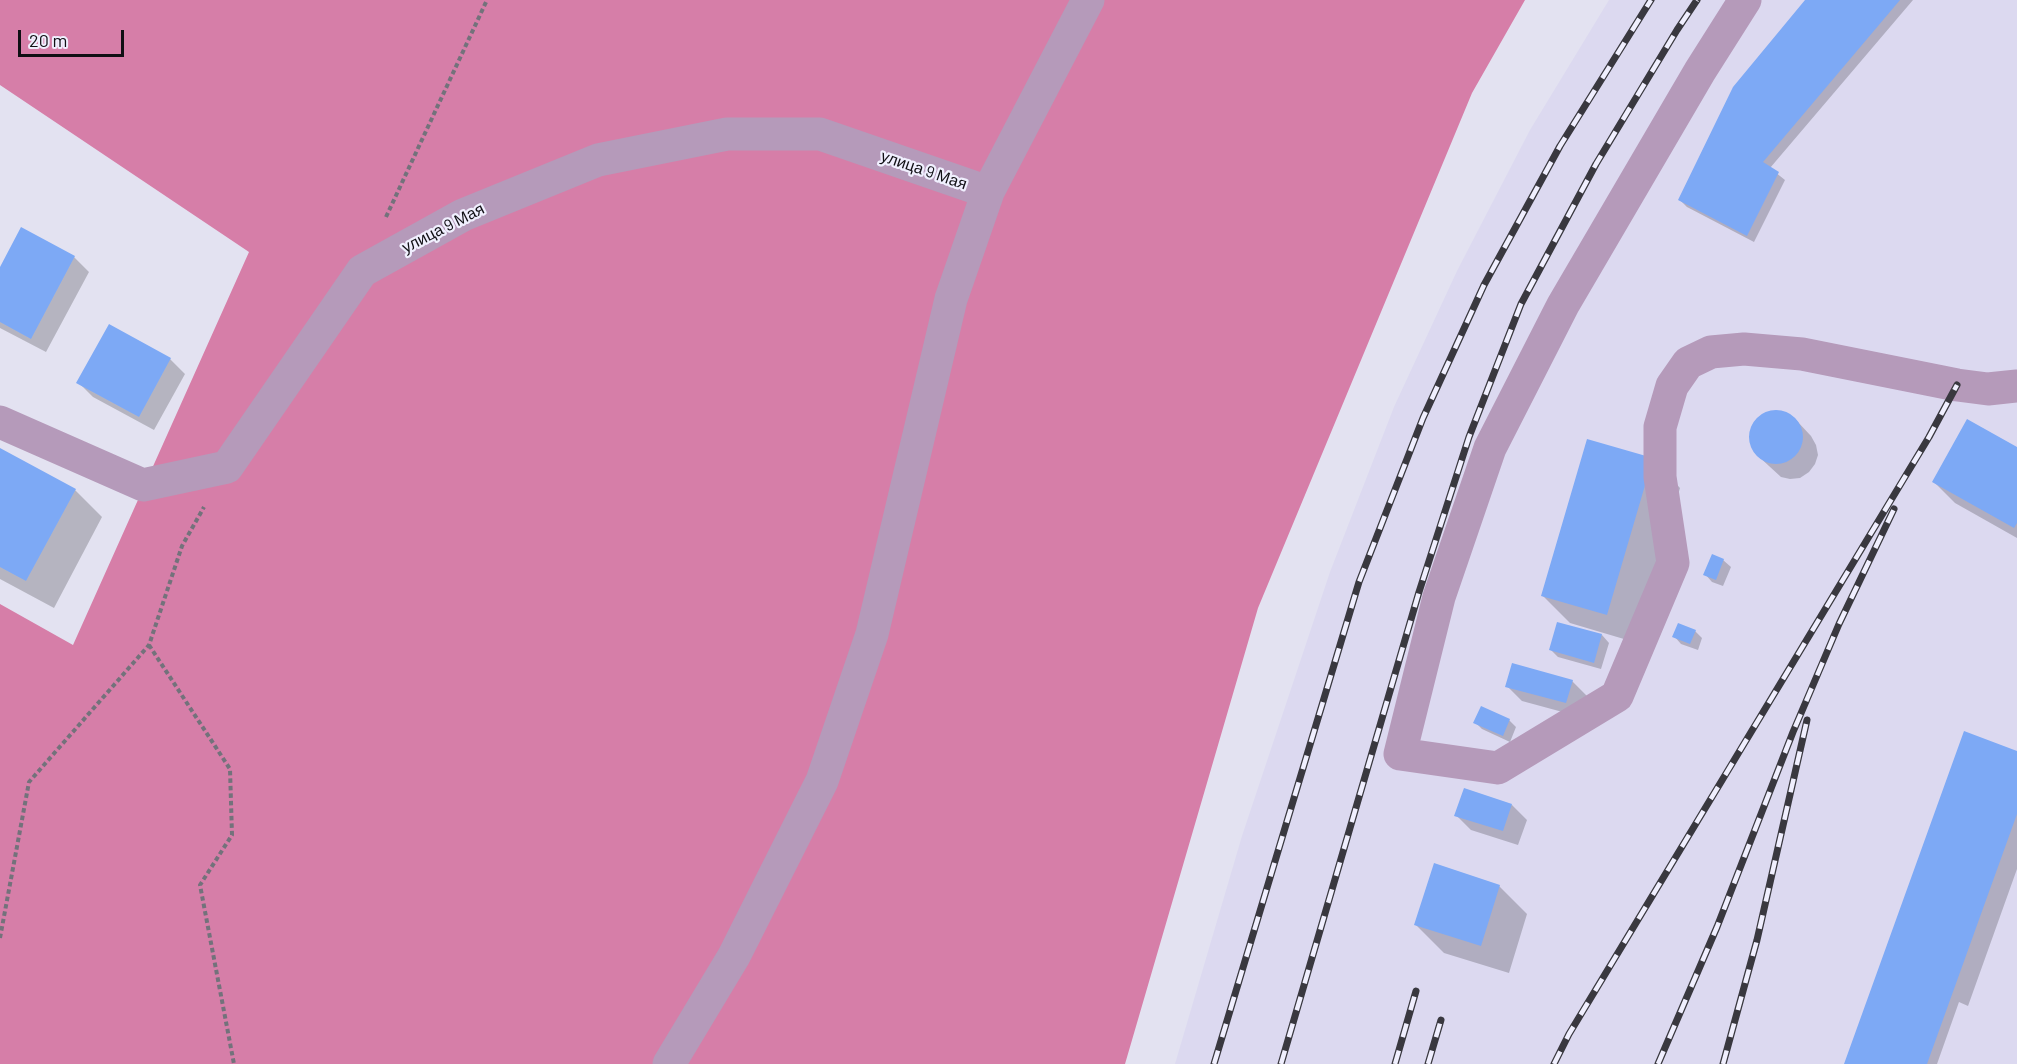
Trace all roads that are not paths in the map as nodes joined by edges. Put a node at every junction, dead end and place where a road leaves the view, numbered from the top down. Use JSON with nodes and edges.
{"nodes":[{"id":1,"x":1088,"y":0,"type":"edge"},
{"id":2,"x":1745,"y":0,"type":"edge"},
{"id":3,"x":988,"y":192,"type":"junction"},
{"id":4,"x":2017,"y":386,"type":"edge"},
{"id":5,"x":0,"y":422,"type":"edge"},
{"id":6,"x":669,"y":1064,"type":"edge"}],
"edges":[{"from":1,"to":3,"type":"street"},
{"from":2,"to":4,"type":"street"},
{"from":3,"to":5,"type":"street","name":"улица 9 Мая"},
{"from":3,"to":6,"type":"street"}]}
